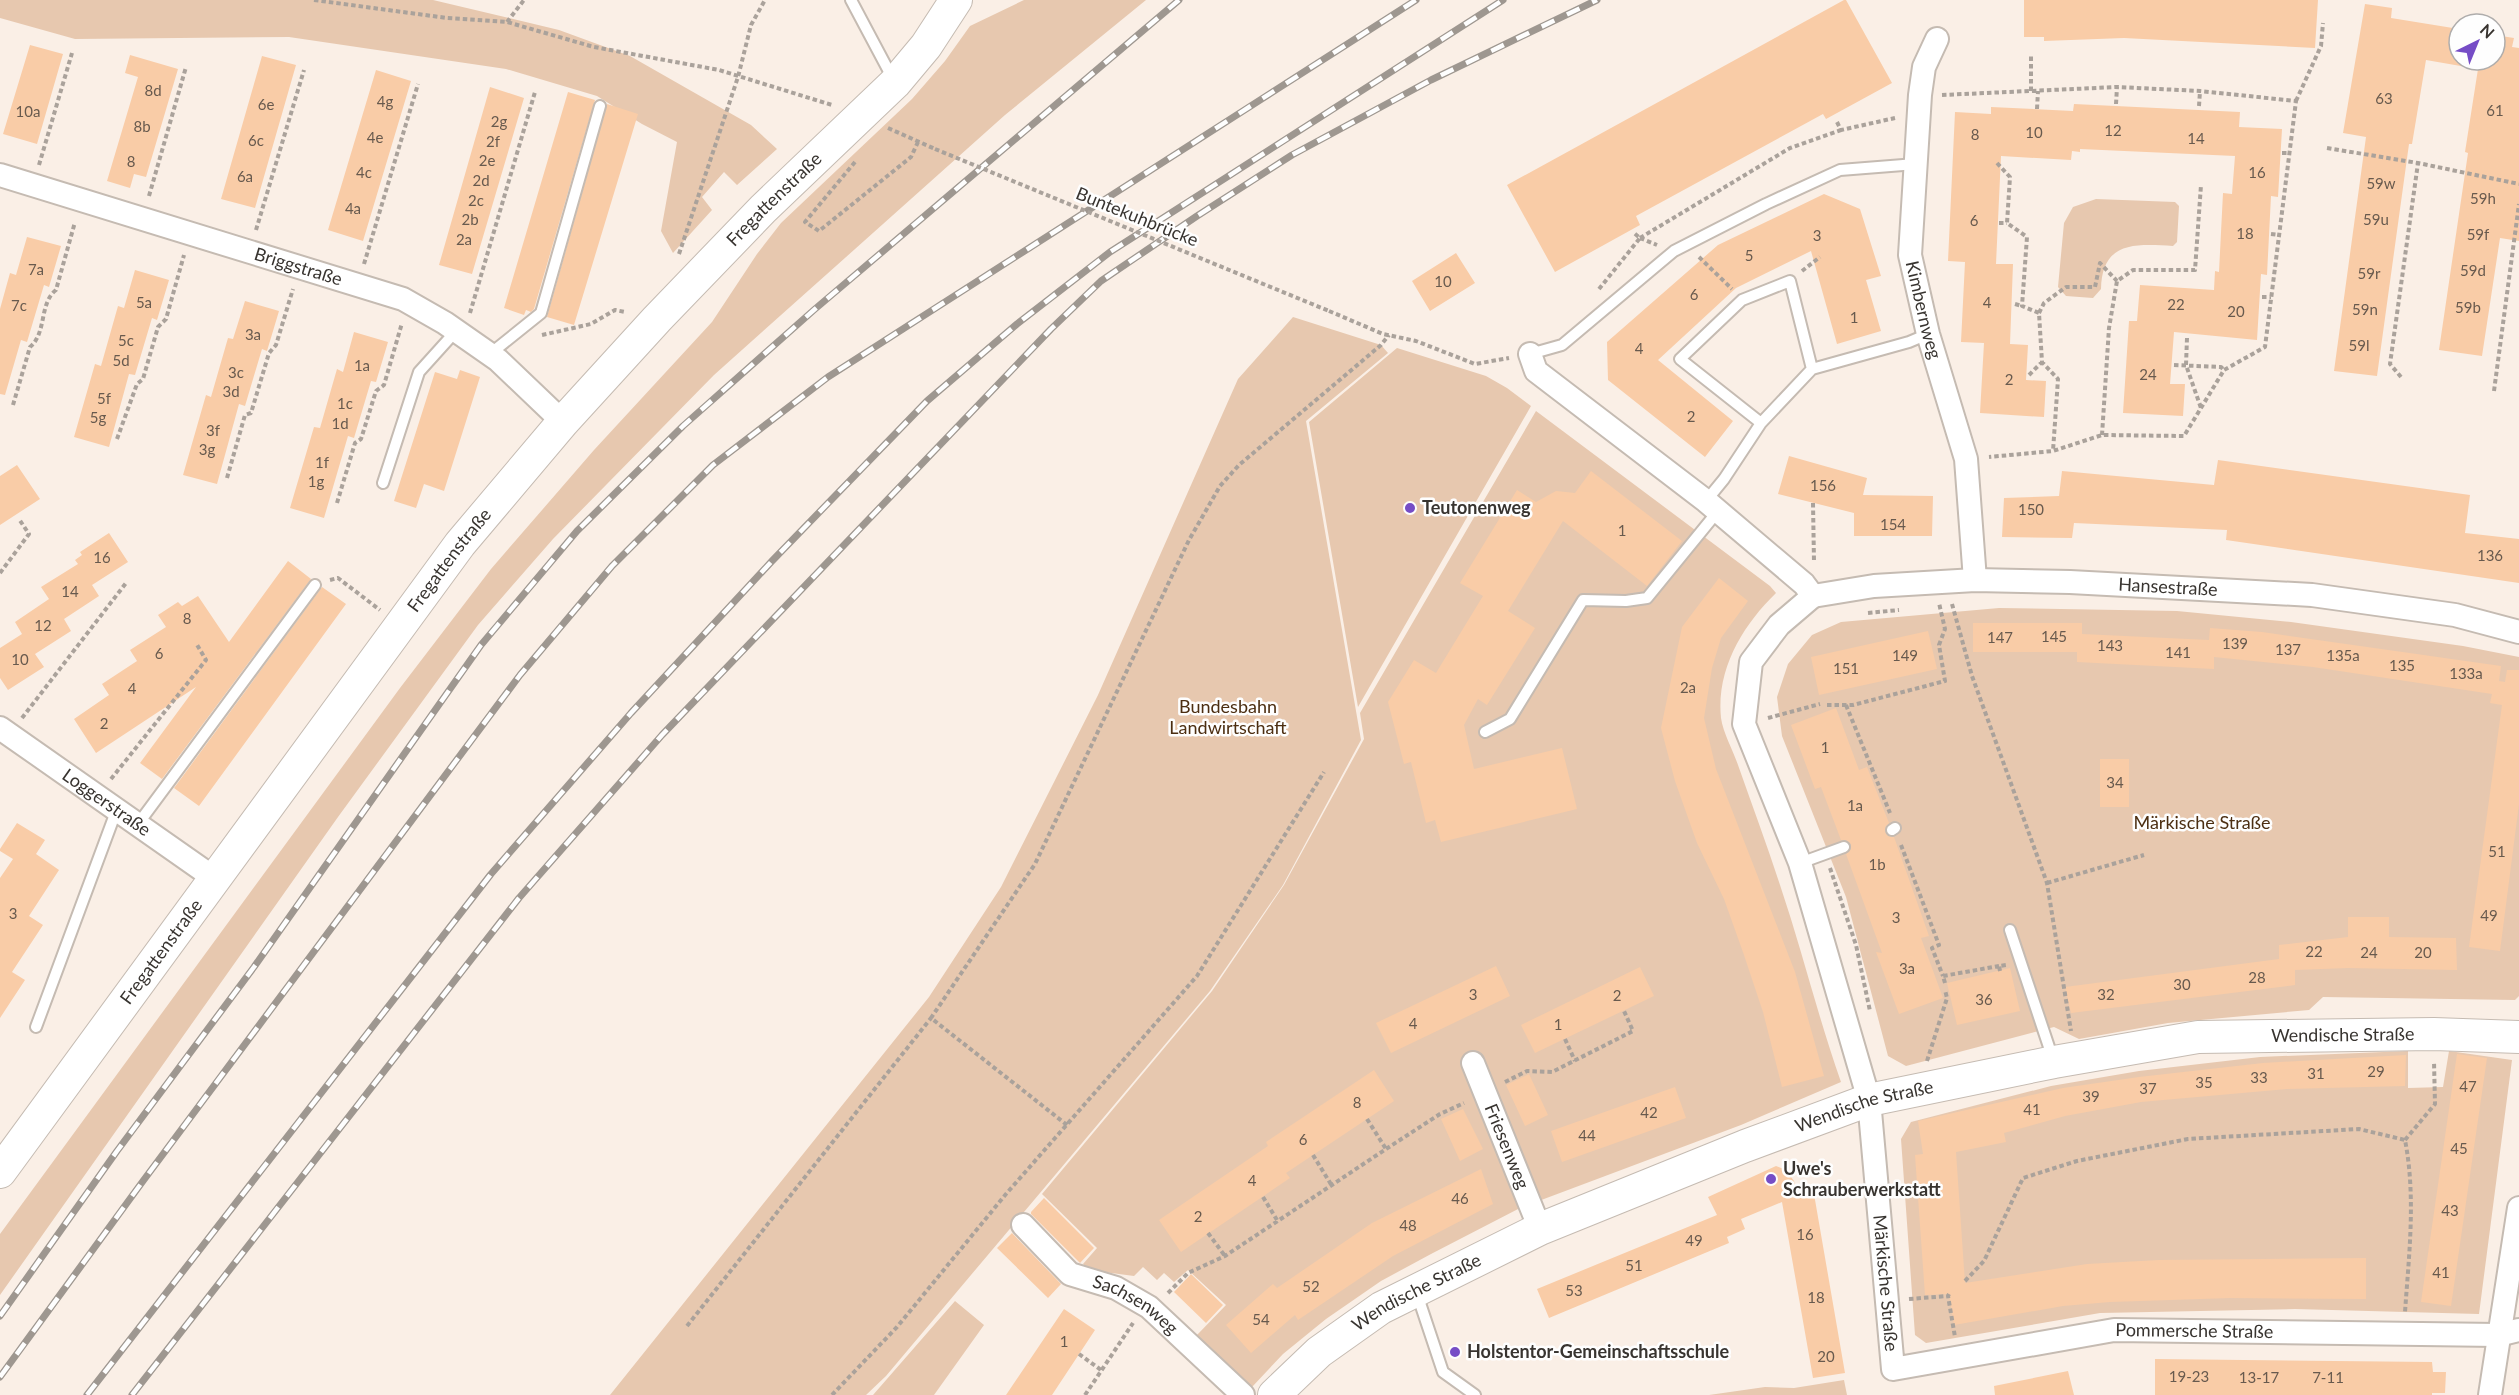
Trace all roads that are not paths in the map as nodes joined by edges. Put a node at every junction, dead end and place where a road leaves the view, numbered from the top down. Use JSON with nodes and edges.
{"nodes":[{"id":1,"x":851,"y":0,"type":"edge"},
{"id":2,"x":956,"y":0,"type":"edge"},
{"id":3,"x":1936,"y":39,"type":"dead end"},
{"id":4,"x":895,"y":83,"type":"junction"},
{"id":5,"x":600,"y":106,"type":"dead end"},
{"id":6,"x":1916,"y":164,"type":"junction"},
{"id":7,"x":0,"y":175,"type":"edge"},
{"id":8,"x":459,"y":333,"type":"junction"},
{"id":9,"x":1928,"y":334,"type":"junction"},
{"id":10,"x":490,"y":354,"type":"junction"},
{"id":11,"x":1530,"y":354,"type":"joint"},
{"id":12,"x":1812,"y":369,"type":"junction"},
{"id":13,"x":563,"y":422,"type":"junction"},
{"id":14,"x":1761,"y":423,"type":"junction"},
{"id":15,"x":382,"y":483,"type":"dead end"},
{"id":16,"x":1712,"y":506,"type":"junction"},
{"id":17,"x":1975,"y":580,"type":"junction"},
{"id":18,"x":315,"y":585,"type":"road end"},
{"id":19,"x":1813,"y":596,"type":"junction"},
{"id":20,"x":2519,"y":632,"type":"edge"},
{"id":21,"x":4,"y":731,"type":"edge"},
{"id":22,"x":1485,"y":732,"type":"dead end"},
{"id":23,"x":117,"y":809,"type":"junction"},
{"id":24,"x":138,"y":824,"type":"junction"},
{"id":25,"x":1844,"y":847,"type":"dead end"},
{"id":26,"x":1800,"y":863,"type":"junction"},
{"id":27,"x":214,"y":878,"type":"junction"},
{"id":28,"x":2010,"y":930,"type":"dead end"},
{"id":29,"x":36,"y":1027,"type":"dead end"},
{"id":30,"x":2519,"y":1037,"type":"edge"},
{"id":31,"x":2065,"y":1060,"type":"junction"},
{"id":32,"x":1473,"y":1063,"type":"dead end"},
{"id":33,"x":1869,"y":1100,"type":"junction"},
{"id":34,"x":0,"y":1172,"type":"edge"},
{"id":35,"x":2519,"y":1208,"type":"edge"},
{"id":36,"x":1023,"y":1225,"type":"dead end"},
{"id":37,"x":1540,"y":1229,"type":"junction"},
{"id":38,"x":1416,"y":1291,"type":"junction"},
{"id":39,"x":2509,"y":1333,"type":"edge"},
{"id":40,"x":1893,"y":1369,"type":"joint"},
{"id":41,"x":1243,"y":1395,"type":"edge"},
{"id":42,"x":1274,"y":1395,"type":"edge"},
{"id":43,"x":1475,"y":1395,"type":"edge"},
{"id":44,"x":2490,"y":1395,"type":"edge"}],
"edges":[{"from":1,"to":4,"type":"lane"},
{"from":2,"to":4,"type":"street","name":"Fregattenstraße"},
{"from":3,"to":6,"type":"street","name":"Kimbernweg"},
{"from":4,"to":13,"type":"street","name":"Fregattenstraße"},
{"from":5,"to":10,"type":"lane"},
{"from":6,"to":9,"type":"street","name":"Kimbernweg"},
{"from":6,"to":11,"type":"lane"},
{"from":7,"to":8,"type":"street","name":"Briggstraße"},
{"from":8,"to":10,"type":"street","name":"Briggstraße"},
{"from":8,"to":15,"type":"lane"},
{"from":9,"to":12,"type":"lane"},
{"from":9,"to":17,"type":"street","name":"Kimbernweg"},
{"from":10,"to":13,"type":"street","name":"Briggstraße"},
{"from":11,"to":16,"type":"street"},
{"from":12,"to":14,"type":"lane"},
{"from":12,"to":14,"type":"lane"},
{"from":13,"to":27,"type":"street","name":"Fregattenstraße"},
{"from":14,"to":16,"type":"lane"},
{"from":16,"to":19,"type":"street"},
{"from":16,"to":22,"type":"lane"},
{"from":17,"to":19,"type":"street","name":"Hansestraße"},
{"from":17,"to":20,"type":"street","name":"Hansestraße"},
{"from":18,"to":24,"type":"lane"},
{"from":19,"to":26,"type":"street","name":"Märkische Straße"},
{"from":21,"to":23,"type":"street","name":"Loggerstraße"},
{"from":23,"to":24,"type":"street","name":"Loggerstraße"},
{"from":23,"to":29,"type":"lane"},
{"from":24,"to":27,"type":"street","name":"Loggerstraße"},
{"from":25,"to":26,"type":"lane"},
{"from":26,"to":33,"type":"street","name":"Märkische Straße"},
{"from":27,"to":34,"type":"street","name":"Fregattenstraße"},
{"from":28,"to":31,"type":"lane"},
{"from":30,"to":31,"type":"street","name":"Wendische Straße"},
{"from":31,"to":33,"type":"street","name":"Wendische Straße"},
{"from":32,"to":37,"type":"street","name":"Friesenweg"},
{"from":33,"to":37,"type":"street","name":"Wendische Straße"},
{"from":33,"to":40,"type":"street","name":"Märkische Straße"},
{"from":35,"to":39,"type":"street"},
{"from":36,"to":41,"type":"street","name":"Sachsenweg"},
{"from":37,"to":38,"type":"street","name":"Wendische Straße"},
{"from":38,"to":42,"type":"street","name":"Wendische Straße"},
{"from":38,"to":43,"type":"lane"},
{"from":39,"to":40,"type":"street","name":"Pommersche Straße"},
{"from":39,"to":44,"type":"street"}]}
